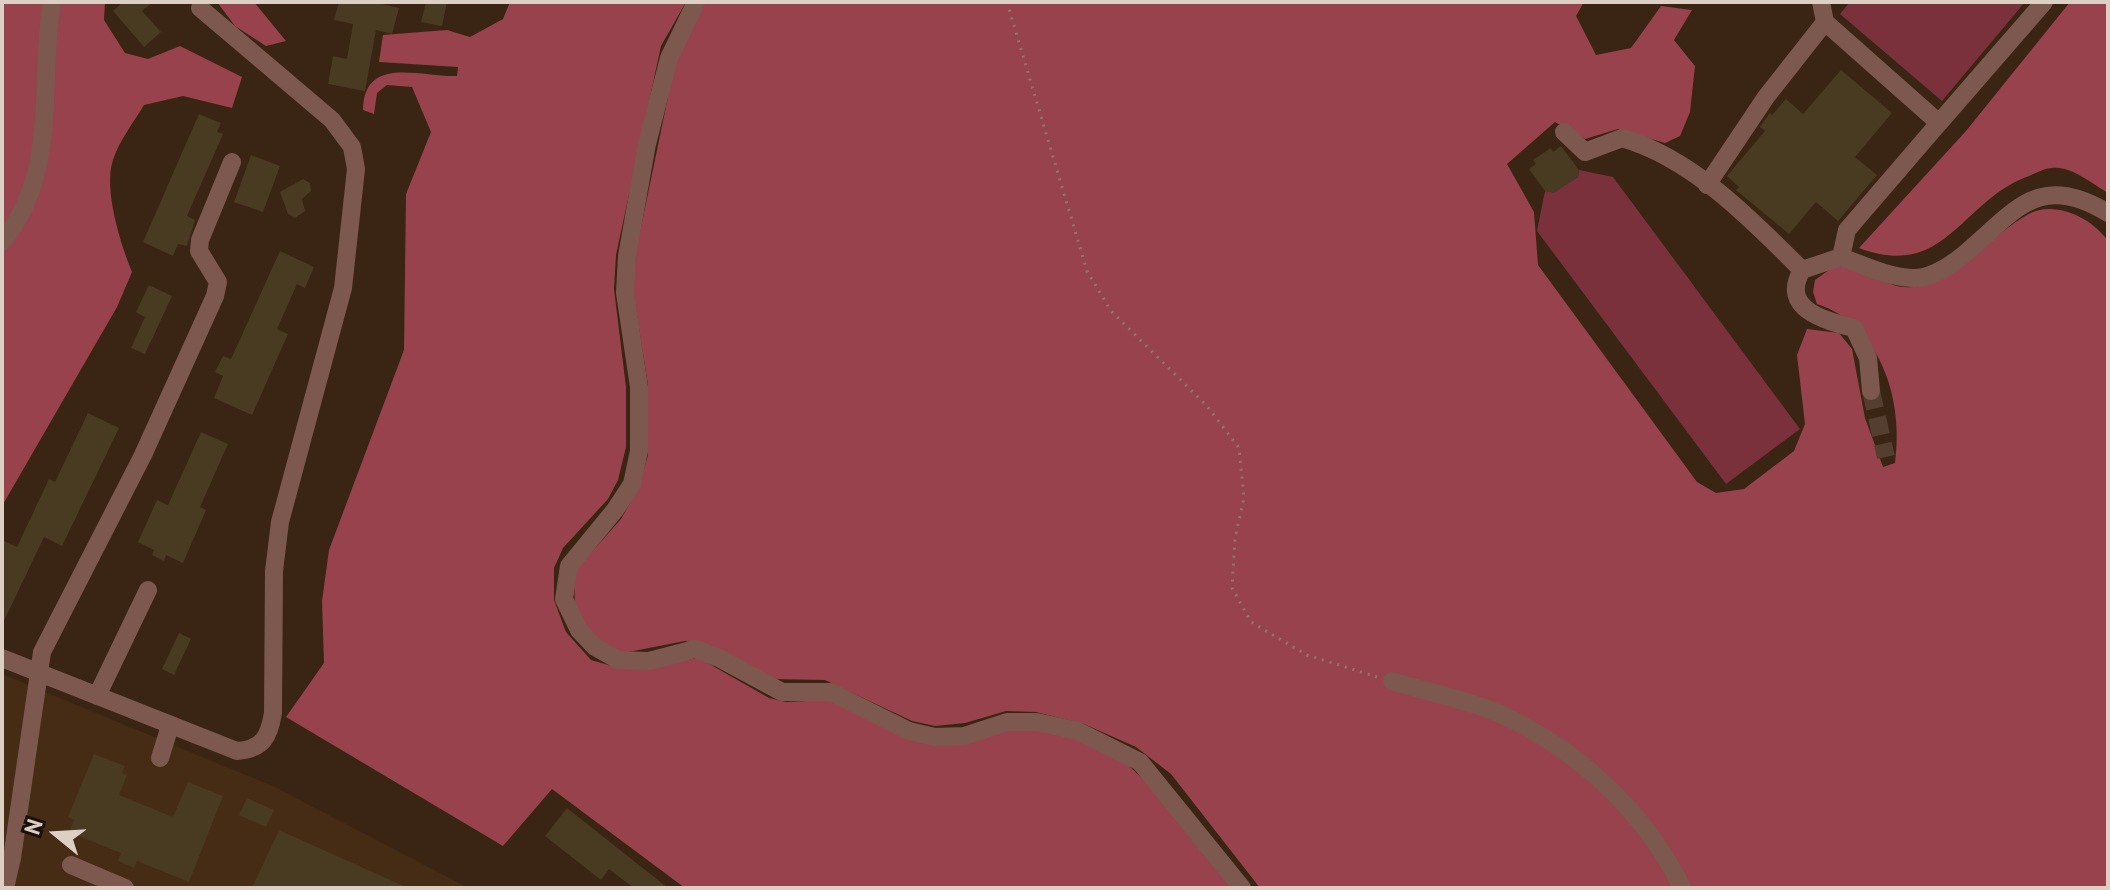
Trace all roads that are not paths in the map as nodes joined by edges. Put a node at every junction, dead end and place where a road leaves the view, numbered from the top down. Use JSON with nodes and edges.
{"nodes":[{"id":1,"x":52,"y":2,"type":"edge"},
{"id":2,"x":696,"y":2,"type":"edge"},
{"id":3,"x":1821,"y":2,"type":"edge"},
{"id":4,"x":2044,"y":2,"type":"edge"},
{"id":5,"x":200,"y":8,"type":"dead end"},
{"id":6,"x":1825,"y":22,"type":"junction"},
{"id":7,"x":1939,"y":123,"type":"junction"},
{"id":8,"x":1564,"y":132,"type":"dead end"},
{"id":9,"x":232,"y":162,"type":"dead end"},
{"id":10,"x":1707,"y":185,"type":"junction"},
{"id":11,"x":2108,"y":213,"type":"edge"},
{"id":12,"x":2,"y":242,"type":"edge"},
{"id":13,"x":1841,"y":257,"type":"junction"},
{"id":14,"x":1802,"y":270,"type":"junction"},
{"id":15,"x":1871,"y":391,"type":"tunnel mouth"},
{"id":16,"x":148,"y":590,"type":"dead end"},
{"id":17,"x":2,"y":658,"type":"edge"},
{"id":18,"x":36,"y":672,"type":"junction"},
{"id":19,"x":1392,"y":681,"type":"road end"},
{"id":20,"x":97,"y":696,"type":"junction"},
{"id":21,"x":170,"y":726,"type":"junction"},
{"id":22,"x":160,"y":758,"type":"dead end"},
{"id":23,"x":71,"y":865,"type":"dead end"},
{"id":24,"x":116,"y":886,"type":"edge"},
{"id":25,"x":5,"y":888,"type":"edge"},
{"id":26,"x":1242,"y":888,"type":"edge"},
{"id":27,"x":1682,"y":888,"type":"edge"}],
"edges":[{"from":1,"to":12,"type":"street"},
{"from":2,"to":26,"type":"street"},
{"from":3,"to":6,"type":"street"},
{"from":4,"to":7,"type":"street"},
{"from":5,"to":21,"type":"street"},
{"from":6,"to":7,"type":"street"},
{"from":6,"to":10,"type":"street"},
{"from":7,"to":13,"type":"street"},
{"from":8,"to":10,"type":"street"},
{"from":9,"to":18,"type":"street"},
{"from":10,"to":14,"type":"street"},
{"from":11,"to":13,"type":"street"},
{"from":13,"to":14,"type":"street"},
{"from":14,"to":15,"type":"street"},
{"from":16,"to":20,"type":"street"},
{"from":17,"to":18,"type":"street"},
{"from":18,"to":20,"type":"street"},
{"from":18,"to":25,"type":"street"},
{"from":19,"to":27,"type":"street"},
{"from":20,"to":21,"type":"street"},
{"from":21,"to":22,"type":"street"},
{"from":23,"to":24,"type":"street"}]}
